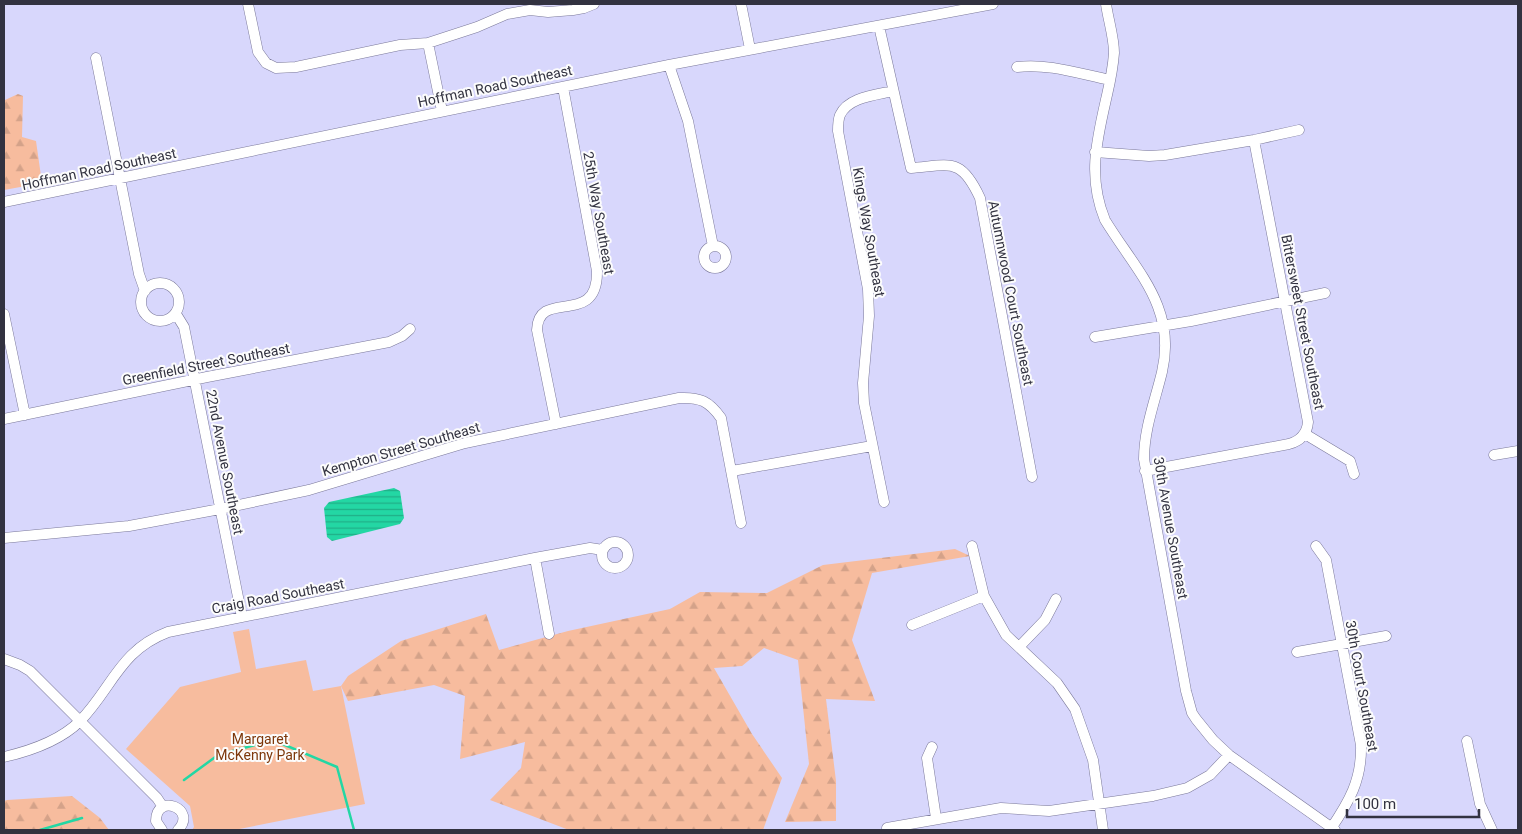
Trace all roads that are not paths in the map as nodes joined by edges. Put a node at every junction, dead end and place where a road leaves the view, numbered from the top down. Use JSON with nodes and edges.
{"nodes":[{"id":1,"x":248,"y":4,"type":"edge"},
{"id":2,"x":594,"y":4,"type":"edge"},
{"id":3,"x":741,"y":4,"type":"edge"},
{"id":4,"x":993,"y":4,"type":"edge"},
{"id":5,"x":1106,"y":4,"type":"edge"},
{"id":6,"x":879,"y":26,"type":"junction"},
{"id":7,"x":428,"y":43,"type":"junction"},
{"id":8,"x":750,"y":49,"type":"junction"},
{"id":9,"x":96,"y":58,"type":"dead end"},
{"id":10,"x":668,"y":65,"type":"junction"},
{"id":11,"x":1017,"y":67,"type":"dead end"},
{"id":12,"x":1110,"y":80,"type":"junction"},
{"id":13,"x":563,"y":87,"type":"junction"},
{"id":14,"x":893,"y":91,"type":"junction"},
{"id":15,"x":442,"y":111,"type":"junction"},
{"id":16,"x":1299,"y":130,"type":"dead end"},
{"id":17,"x":1254,"y":140,"type":"junction"},
{"id":18,"x":1095,"y":152,"type":"junction"},
{"id":19,"x":120,"y":179,"type":"junction"},
{"id":20,"x":4,"y":202,"type":"edge"},
{"id":21,"x":713,"y":246,"type":"dead end"},
{"id":22,"x":145,"y":291,"type":"junction"},
{"id":23,"x":1325,"y":293,"type":"dead end"},
{"id":24,"x":1286,"y":301,"type":"junction"},
{"id":25,"x":4,"y":314,"type":"edge"},
{"id":26,"x":176,"y":314,"type":"junction"},
{"id":27,"x":1164,"y":325,"type":"junction"},
{"id":28,"x":410,"y":328,"type":"dead end"},
{"id":29,"x":1095,"y":337,"type":"dead end"},
{"id":30,"x":194,"y":380,"type":"junction"},
{"id":31,"x":25,"y":415,"type":"junction"},
{"id":32,"x":4,"y":419,"type":"edge"},
{"id":33,"x":556,"y":424,"type":"junction"},
{"id":34,"x":1304,"y":434,"type":"junction"},
{"id":35,"x":872,"y":446,"type":"junction"},
{"id":36,"x":1518,"y":451,"type":"edge"},
{"id":37,"x":1494,"y":455,"type":"dead end"},
{"id":38,"x":732,"y":471,"type":"junction"},
{"id":39,"x":1145,"y":471,"type":"junction"},
{"id":40,"x":1354,"y":474,"type":"dead end"},
{"id":41,"x":1032,"y":477,"type":"dead end"},
{"id":42,"x":884,"y":502,"type":"dead end"},
{"id":43,"x":220,"y":509,"type":"junction"},
{"id":44,"x":741,"y":523,"type":"dead end"},
{"id":45,"x":4,"y":538,"type":"edge"},
{"id":46,"x":972,"y":546,"type":"dead end"},
{"id":47,"x":1316,"y":546,"type":"dead end"},
{"id":48,"x":603,"y":550,"type":"dead end"},
{"id":49,"x":535,"y":558,"type":"junction"},
{"id":50,"x":984,"y":596,"type":"junction"},
{"id":51,"x":1056,"y":599,"type":"dead end"},
{"id":52,"x":242,"y":617,"type":"junction"},
{"id":53,"x":912,"y":625,"type":"dead end"},
{"id":54,"x":549,"y":634,"type":"dead end"},
{"id":55,"x":1386,"y":636,"type":"dead end"},
{"id":56,"x":1342,"y":643,"type":"junction"},
{"id":57,"x":1019,"y":647,"type":"junction"},
{"id":58,"x":1297,"y":652,"type":"dead end"},
{"id":59,"x":4,"y":659,"type":"edge"},
{"id":60,"x":80,"y":721,"type":"junction"},
{"id":61,"x":1467,"y":741,"type":"dead end"},
{"id":62,"x":932,"y":747,"type":"dead end"},
{"id":63,"x":1229,"y":755,"type":"junction"},
{"id":64,"x":4,"y":757,"type":"edge"},
{"id":65,"x":1100,"y":804,"type":"junction"},
{"id":66,"x":164,"y":807,"type":"junction"},
{"id":67,"x":936,"y":818,"type":"junction"},
{"id":68,"x":887,"y":828,"type":"dead end"},
{"id":69,"x":162,"y":830,"type":"edge"},
{"id":70,"x":178,"y":830,"type":"edge"},
{"id":71,"x":1103,"y":830,"type":"edge"},
{"id":72,"x":1332,"y":830,"type":"edge"},
{"id":73,"x":1492,"y":830,"type":"edge"}],
"edges":[{"from":1,"to":7,"type":"street"},
{"from":2,"to":7,"type":"street"},
{"from":3,"to":8,"type":"street"},
{"from":4,"to":6,"type":"street","name":"Hoffman Road Southeast"},
{"from":5,"to":12,"type":"street","name":"30th Avenue Southeast"},
{"from":6,"to":8,"type":"street","name":"Hoffman Road Southeast"},
{"from":6,"to":14,"type":"street"},
{"from":7,"to":15,"type":"street"},
{"from":8,"to":10,"type":"street","name":"Hoffman Road Southeast"},
{"from":9,"to":19,"type":"street"},
{"from":10,"to":13,"type":"street","name":"Hoffman Road Southeast"},
{"from":10,"to":21,"type":"street"},
{"from":11,"to":12,"type":"street"},
{"from":12,"to":18,"type":"street","name":"30th Avenue Southeast"},
{"from":13,"to":15,"type":"street","name":"Hoffman Road Southeast"},
{"from":13,"to":33,"type":"street","name":"25th Way Southeast"},
{"from":14,"to":35,"type":"street","name":"Kings Way Southeast"},
{"from":14,"to":41,"type":"street","name":"Autumnwood Court Southeast"},
{"from":15,"to":19,"type":"street","name":"Hoffman Road Southeast"},
{"from":16,"to":17,"type":"street"},
{"from":17,"to":18,"type":"street"},
{"from":17,"to":24,"type":"street","name":"Bittersweet Street Southeast"},
{"from":18,"to":27,"type":"street","name":"30th Avenue Southeast"},
{"from":19,"to":20,"type":"street","name":"Hoffman Road Southeast"},
{"from":19,"to":22,"type":"street"},
{"from":22,"to":26,"type":"street"},
{"from":22,"to":26,"type":"street","name":"22nd Avenue Southeast"},
{"from":23,"to":24,"type":"street"},
{"from":24,"to":27,"type":"street"},
{"from":24,"to":34,"type":"street","name":"Bittersweet Street Southeast"},
{"from":25,"to":31,"type":"street"},
{"from":26,"to":30,"type":"street","name":"22nd Avenue Southeast"},
{"from":27,"to":29,"type":"street"},
{"from":27,"to":39,"type":"street","name":"30th Avenue Southeast"},
{"from":28,"to":30,"type":"street","name":"Greenfield Street Southeast"},
{"from":30,"to":31,"type":"street","name":"Greenfield Street Southeast"},
{"from":30,"to":43,"type":"street","name":"22nd Avenue Southeast"},
{"from":31,"to":32,"type":"street","name":"Greenfield Street Southeast"},
{"from":33,"to":38,"type":"street","name":"Kempton Street Southeast"},
{"from":33,"to":43,"type":"street","name":"Kempton Street Southeast"},
{"from":34,"to":39,"type":"street"},
{"from":34,"to":40,"type":"street"},
{"from":35,"to":38,"type":"street"},
{"from":35,"to":42,"type":"street","name":"Kings Way Southeast"},
{"from":36,"to":37,"type":"street"},
{"from":38,"to":44,"type":"street","name":"Kempton Street Southeast"},
{"from":39,"to":63,"type":"street","name":"30th Avenue Southeast"},
{"from":43,"to":45,"type":"street","name":"Kempton Street Southeast"},
{"from":43,"to":52,"type":"street","name":"22nd Avenue Southeast"},
{"from":46,"to":50,"type":"street"},
{"from":47,"to":56,"type":"street","name":"30th Court Southeast"},
{"from":48,"to":49,"type":"street","name":"Craig Road Southeast"},
{"from":49,"to":52,"type":"street","name":"Craig Road Southeast"},
{"from":49,"to":54,"type":"street"},
{"from":50,"to":53,"type":"street"},
{"from":50,"to":57,"type":"street"},
{"from":51,"to":57,"type":"street"},
{"from":52,"to":60,"type":"street","name":"Craig Road Southeast"},
{"from":55,"to":56,"type":"street"},
{"from":56,"to":58,"type":"street"},
{"from":56,"to":72,"type":"street","name":"30th Court Southeast"},
{"from":57,"to":65,"type":"street"},
{"from":59,"to":60,"type":"street"},
{"from":60,"to":64,"type":"street","name":"Craig Road Southeast"},
{"from":60,"to":66,"type":"street"},
{"from":61,"to":73,"type":"street"},
{"from":62,"to":67,"type":"street"},
{"from":63,"to":65,"type":"street"},
{"from":63,"to":72,"type":"street","name":"30th Avenue Southeast"},
{"from":65,"to":67,"type":"street"},
{"from":65,"to":71,"type":"street"},
{"from":66,"to":69,"type":"street"},
{"from":66,"to":70,"type":"street"},
{"from":67,"to":68,"type":"street"}]}
